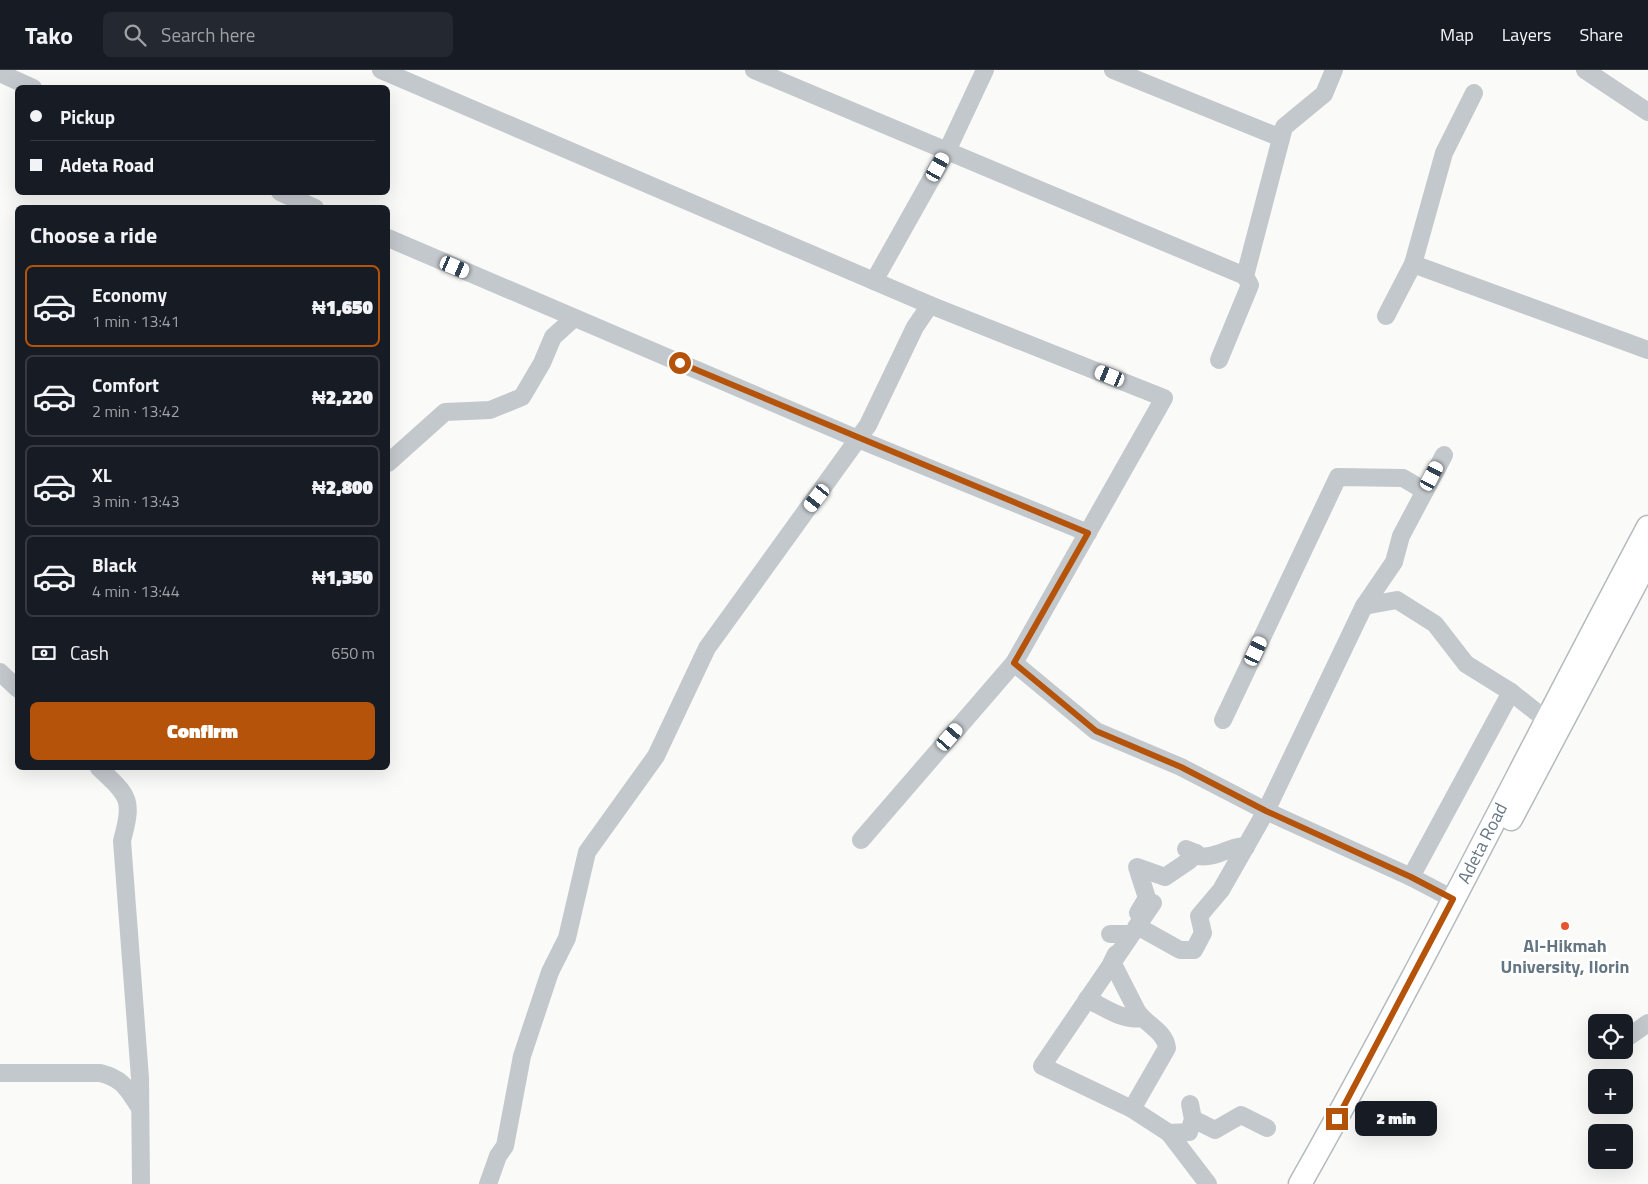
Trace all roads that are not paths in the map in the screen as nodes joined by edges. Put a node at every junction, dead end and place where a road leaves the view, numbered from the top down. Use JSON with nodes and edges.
{"nodes":[{"id":1,"x":381,"y":70,"type":"edge"},
{"id":2,"x":754,"y":70,"type":"edge"},
{"id":3,"x":985,"y":70,"type":"edge"},
{"id":4,"x":1113,"y":70,"type":"edge"},
{"id":5,"x":1334,"y":70,"type":"edge"},
{"id":6,"x":1585,"y":70,"type":"edge"},
{"id":7,"x":0,"y":73,"type":"edge"},
{"id":8,"x":26,"y":85,"type":"edge"},
{"id":9,"x":1474,"y":92,"type":"dead end"},
{"id":10,"x":1648,"y":112,"type":"edge"},
{"id":11,"x":1281,"y":138,"type":"junction"},
{"id":12,"x":947,"y":151,"type":"junction"},
{"id":13,"x":287,"y":195,"type":"edge"},
{"id":14,"x":308,"y":205,"type":"edge"},
{"id":15,"x":390,"y":239,"type":"edge"},
{"id":16,"x":1413,"y":264,"type":"junction"},
{"id":17,"x":1245,"y":276,"type":"junction"},
{"id":18,"x":874,"y":281,"type":"junction"},
{"id":19,"x":930,"y":304,"type":"junction"},
{"id":20,"x":1386,"y":316,"type":"dead end"},
{"id":21,"x":574,"y":318,"type":"junction"},
{"id":22,"x":1648,"y":350,"type":"edge"},
{"id":23,"x":1219,"y":360,"type":"dead end"},
{"id":24,"x":858,"y":439,"type":"junction"},
{"id":25,"x":1444,"y":455,"type":"dead end"},
{"id":26,"x":390,"y":461,"type":"edge"},
{"id":27,"x":1425,"y":491,"type":"junction"},
{"id":28,"x":1648,"y":527,"type":"edge"},
{"id":29,"x":1088,"y":533,"type":"junction"},
{"id":30,"x":1648,"y":560,"type":"edge"},
{"id":31,"x":1364,"y":606,"type":"junction"},
{"id":32,"x":1014,"y":663,"type":"junction"},
{"id":33,"x":0,"y":672,"type":"edge"},
{"id":34,"x":15,"y":686,"type":"edge"},
{"id":35,"x":1511,"y":692,"type":"junction"},
{"id":36,"x":1545,"y":719,"type":"junction"},
{"id":37,"x":1224,"y":720,"type":"dead end"},
{"id":38,"x":104,"y":770,"type":"edge"},
{"id":39,"x":1266,"y":811,"type":"junction"},
{"id":40,"x":861,"y":840,"type":"dead end"},
{"id":41,"x":1246,"y":847,"type":"junction"},
{"id":42,"x":1411,"y":877,"type":"junction"},
{"id":43,"x":1453,"y":899,"type":"junction"},
{"id":44,"x":1153,"y":903,"type":"dead end"},
{"id":45,"x":1129,"y":924,"type":"junction"},
{"id":46,"x":1112,"y":962,"type":"junction"},
{"id":47,"x":1087,"y":999,"type":"junction"},
{"id":48,"x":1141,"y":1018,"type":"junction"},
{"id":49,"x":1648,"y":1023,"type":"edge"},
{"id":50,"x":1633,"y":1034,"type":"edge"},
{"id":51,"x":0,"y":1073,"type":"edge"},
{"id":52,"x":140,"y":1108,"type":"junction"},
{"id":53,"x":1132,"y":1109,"type":"junction"},
{"id":54,"x":1267,"y":1128,"type":"dead end"},
{"id":55,"x":1169,"y":1133,"type":"junction"},
{"id":56,"x":141,"y":1184,"type":"edge"},
{"id":57,"x":488,"y":1184,"type":"edge"},
{"id":58,"x":1208,"y":1184,"type":"edge"},
{"id":59,"x":1300,"y":1184,"type":"edge"},
{"id":60,"x":1317,"y":1184,"type":"edge"}],
"edges":[{"from":1,"to":18,"type":"street"},
{"from":2,"to":12,"type":"street"},
{"from":3,"to":12,"type":"street"},
{"from":4,"to":11,"type":"street"},
{"from":5,"to":11,"type":"street"},
{"from":6,"to":10,"type":"street"},
{"from":7,"to":8,"type":"street"},
{"from":9,"to":16,"type":"street"},
{"from":11,"to":17,"type":"street"},
{"from":12,"to":17,"type":"street"},
{"from":12,"to":18,"type":"street"},
{"from":13,"to":14,"type":"street"},
{"from":15,"to":21,"type":"street"},
{"from":16,"to":20,"type":"street"},
{"from":16,"to":22,"type":"street"},
{"from":17,"to":23,"type":"street"},
{"from":18,"to":19,"type":"street"},
{"from":19,"to":24,"type":"street"},
{"from":19,"to":29,"type":"street"},
{"from":21,"to":24,"type":"street"},
{"from":21,"to":26,"type":"street"},
{"from":24,"to":29,"type":"street"},
{"from":24,"to":57,"type":"street"},
{"from":25,"to":27,"type":"street"},
{"from":27,"to":31,"type":"street"},
{"from":27,"to":37,"type":"street"},
{"from":28,"to":36,"type":"main road","name":"Adeta Road"},
{"from":29,"to":32,"type":"street"},
{"from":30,"to":60,"type":"main road","name":"Adeta Road"},
{"from":31,"to":35,"type":"street"},
{"from":31,"to":39,"type":"street"},
{"from":32,"to":39,"type":"street"},
{"from":32,"to":40,"type":"street"},
{"from":33,"to":34,"type":"street"},
{"from":35,"to":36,"type":"street"},
{"from":35,"to":42,"type":"street"},
{"from":36,"to":43,"type":"main road","name":"Adeta Road"},
{"from":38,"to":52,"type":"street"},
{"from":39,"to":41,"type":"street"},
{"from":39,"to":42,"type":"street"},
{"from":41,"to":45,"type":"street"},
{"from":41,"to":45,"type":"street"},
{"from":42,"to":43,"type":"street"},
{"from":43,"to":59,"type":"main road","name":"Adeta Road"},
{"from":44,"to":45,"type":"street"},
{"from":45,"to":46,"type":"street"},
{"from":46,"to":47,"type":"street"},
{"from":46,"to":48,"type":"street"},
{"from":47,"to":48,"type":"street"},
{"from":47,"to":53,"type":"street"},
{"from":48,"to":53,"type":"street"},
{"from":49,"to":50,"type":"street"},
{"from":51,"to":52,"type":"street"},
{"from":52,"to":56,"type":"street"},
{"from":53,"to":55,"type":"street"},
{"from":54,"to":55,"type":"street"},
{"from":55,"to":58,"type":"street"}]}
